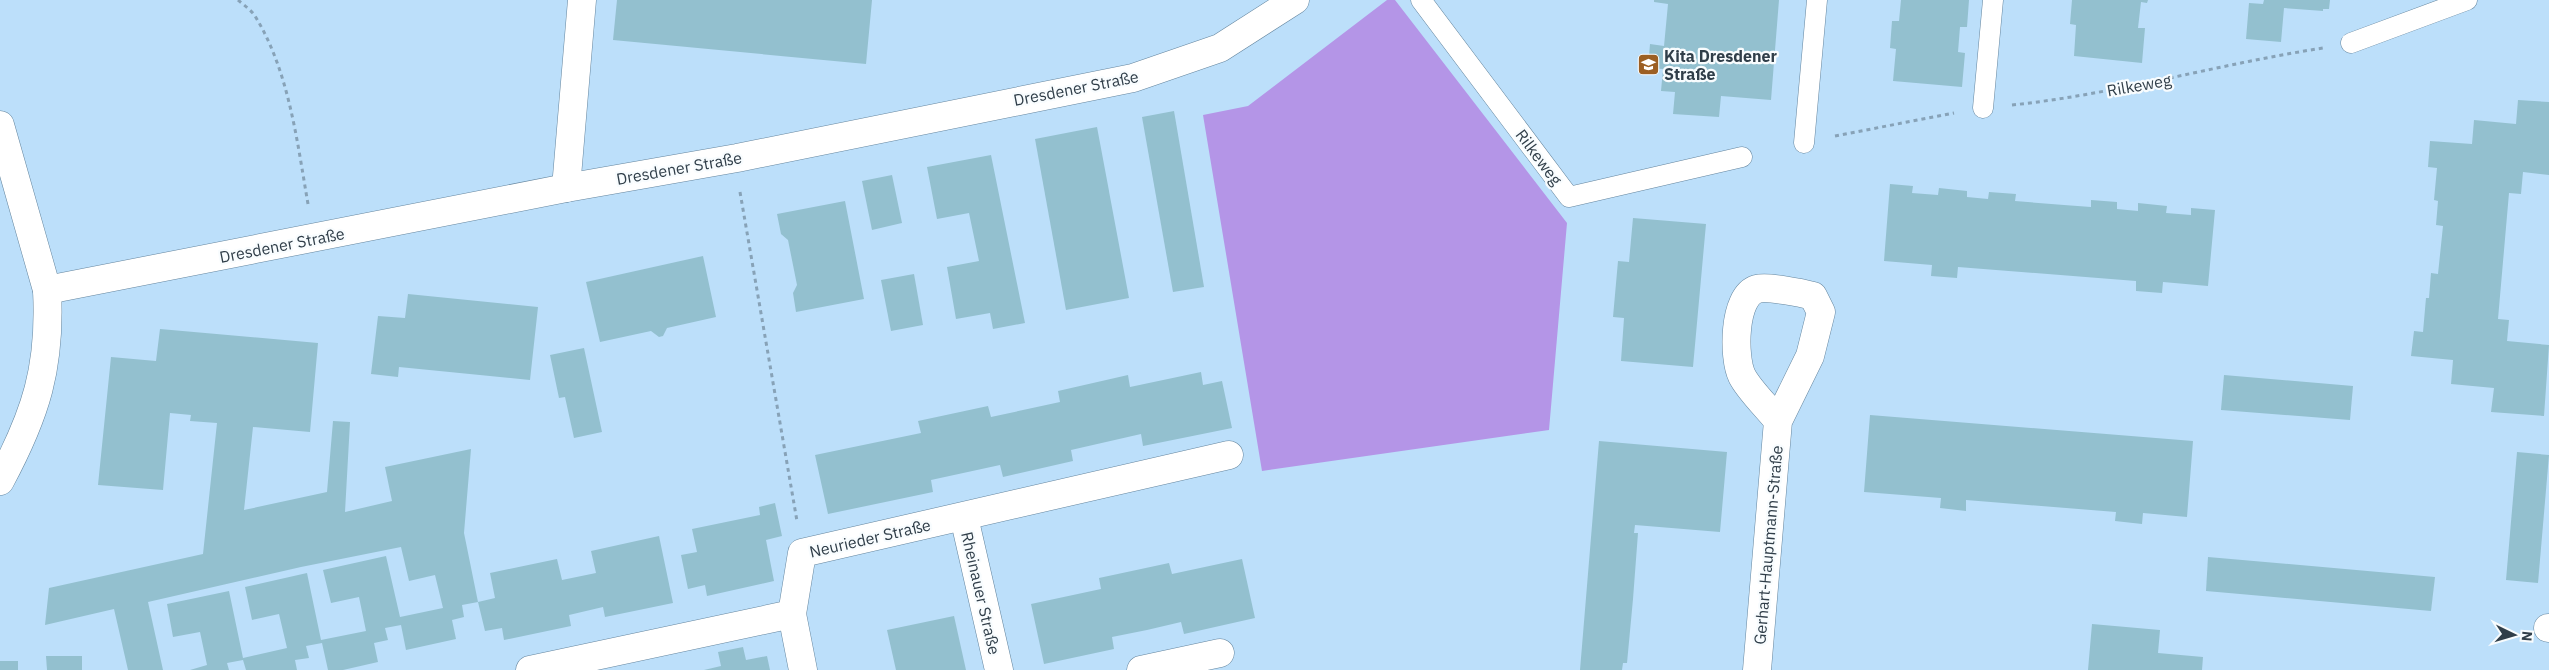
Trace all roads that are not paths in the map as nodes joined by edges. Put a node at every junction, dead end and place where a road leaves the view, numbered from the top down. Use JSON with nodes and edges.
{"nodes":[{"id":1,"x":582,"y":0,"type":"edge"},
{"id":2,"x":1295,"y":0,"type":"edge"},
{"id":3,"x":1421,"y":0,"type":"edge"},
{"id":4,"x":1818,"y":0,"type":"edge"},
{"id":5,"x":1993,"y":0,"type":"edge"},
{"id":6,"x":2467,"y":0,"type":"edge"},
{"id":7,"x":2351,"y":43,"type":"road end"},
{"id":8,"x":1983,"y":108,"type":"road end"},
{"id":9,"x":0,"y":125,"type":"edge"},
{"id":10,"x":1804,"y":143,"type":"road end"},
{"id":11,"x":1742,"y":158,"type":"dead end"},
{"id":12,"x":566,"y":188,"type":"junction"},
{"id":13,"x":47,"y":290,"type":"junction"},
{"id":14,"x":1778,"y":421,"type":"junction"},
{"id":15,"x":1229,"y":455,"type":"dead end"},
{"id":16,"x":0,"y":481,"type":"edge"},
{"id":17,"x":964,"y":517,"type":"junction"},
{"id":18,"x":792,"y":614,"type":"junction"},
{"id":19,"x":1220,"y":653,"type":"dead end"},
{"id":20,"x":608,"y":662,"type":"edge"},
{"id":21,"x":530,"y":670,"type":"edge"},
{"id":22,"x":803,"y":670,"type":"edge"},
{"id":23,"x":999,"y":670,"type":"edge"},
{"id":24,"x":1141,"y":670,"type":"edge"},
{"id":25,"x":1757,"y":670,"type":"edge"}],
"edges":[{"from":1,"to":12,"type":"street"},
{"from":2,"to":12,"type":"street","name":"Dresdener Straße"},
{"from":3,"to":11,"type":"lane","name":"Rilkeweg"},
{"from":4,"to":10,"type":"lane"},
{"from":5,"to":8,"type":"lane"},
{"from":6,"to":7,"type":"lane"},
{"from":9,"to":13,"type":"street"},
{"from":12,"to":13,"type":"street","name":"Dresdener Straße"},
{"from":13,"to":16,"type":"street"},
{"from":14,"to":14,"type":"street","name":"Gerhart-Hauptmann-Straße"},
{"from":14,"to":25,"type":"street","name":"Gerhart-Hauptmann-Straße"},
{"from":15,"to":17,"type":"street","name":"Neurieder Straße"},
{"from":17,"to":18,"type":"street","name":"Neurieder Straße"},
{"from":17,"to":23,"type":"street","name":"Rheinauer Straße"},
{"from":18,"to":20,"type":"street"},
{"from":18,"to":22,"type":"street"},
{"from":19,"to":24,"type":"street"},
{"from":20,"to":21,"type":"street"}]}
